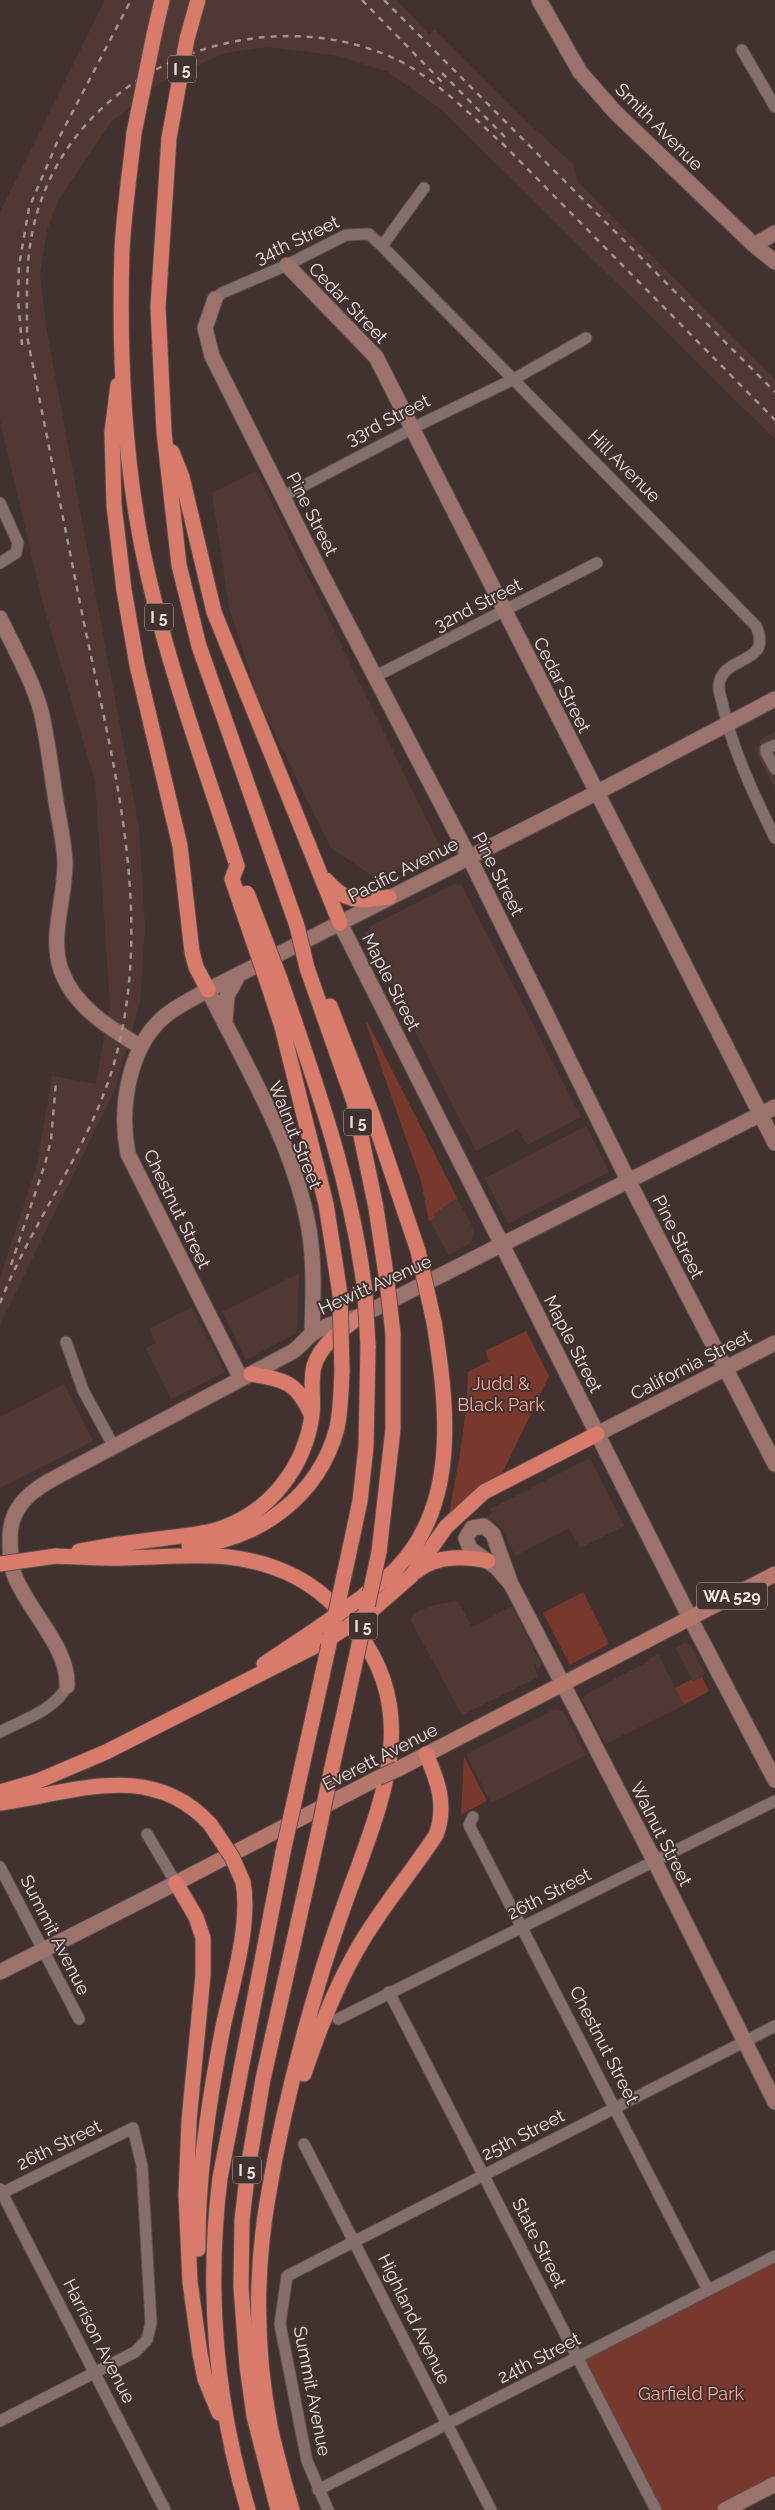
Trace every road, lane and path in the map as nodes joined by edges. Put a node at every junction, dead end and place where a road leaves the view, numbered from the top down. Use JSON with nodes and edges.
{"nodes":[{"id":1,"x":162,"y":0,"type":"edge"},
{"id":2,"x":198,"y":0,"type":"edge"},
{"id":3,"x":539,"y":0,"type":"edge"},
{"id":4,"x":742,"y":50,"type":"dead end"},
{"id":5,"x":775,"y":108,"type":"edge"},
{"id":6,"x":424,"y":188,"type":"dead end"},
{"id":7,"x":775,"y":233,"type":"edge"},
{"id":8,"x":754,"y":245,"type":"junction"},
{"id":9,"x":382,"y":246,"type":"junction"},
{"id":10,"x":775,"y":262,"type":"edge"},
{"id":11,"x":287,"y":265,"type":"junction"},
{"id":12,"x":215,"y":299,"type":"joint"},
{"id":13,"x":586,"y":338,"type":"dead end"},
{"id":14,"x":123,"y":359,"type":"junction"},
{"id":15,"x":514,"y":379,"type":"junction"},
{"id":16,"x":412,"y":429,"type":"junction"},
{"id":17,"x":164,"y":432,"type":"junction"},
{"id":18,"x":282,"y":497,"type":"junction"},
{"id":19,"x":0,"y":503,"type":"edge"},
{"id":20,"x":3,"y":561,"type":"edge"},
{"id":21,"x":597,"y":563,"type":"dead end"},
{"id":22,"x":504,"y":612,"type":"junction"},
{"id":23,"x":0,"y":618,"type":"edge"},
{"id":24,"x":374,"y":676,"type":"junction"},
{"id":25,"x":775,"y":699,"type":"edge"},
{"id":26,"x":727,"y":724,"type":"junction"},
{"id":27,"x":775,"y":745,"type":"edge"},
{"id":28,"x":775,"y":769,"type":"edge"},
{"id":29,"x":596,"y":793,"type":"junction"},
{"id":30,"x":775,"y":838,"type":"edge"},
{"id":31,"x":469,"y":857,"type":"junction"},
{"id":32,"x":318,"y":870,"type":"junction"},
{"id":33,"x":389,"y":897,"type":"junction"},
{"id":34,"x":340,"y":923,"type":"junction"},
{"id":35,"x":310,"y":967,"type":"junction"},
{"id":36,"x":239,"y":974,"type":"junction"},
{"id":37,"x":274,"y":983,"type":"junction"},
{"id":38,"x":208,"y":990,"type":"junction"},
{"id":39,"x":225,"y":1026,"type":"junction"},
{"id":40,"x":141,"y":1048,"type":"junction"},
{"id":41,"x":775,"y":1107,"type":"edge"},
{"id":42,"x":760,"y":1114,"type":"junction"},
{"id":43,"x":775,"y":1143,"type":"edge"},
{"id":44,"x":630,"y":1182,"type":"junction"},
{"id":45,"x":503,"y":1246,"type":"junction"},
{"id":46,"x":360,"y":1316,"type":"junction"},
{"id":47,"x":312,"y":1334,"type":"junction"},
{"id":48,"x":66,"y":1342,"type":"dead end"},
{"id":49,"x":775,"y":1343,"type":"edge"},
{"id":50,"x":725,"y":1369,"type":"junction"},
{"id":51,"x":246,"y":1376,"type":"junction"},
{"id":52,"x":312,"y":1415,"type":"junction"},
{"id":53,"x":597,"y":1434,"type":"junction"},
{"id":54,"x":114,"y":1447,"type":"junction"},
{"id":55,"x":775,"y":1464,"type":"edge"},
{"id":56,"x":56,"y":1556,"type":"junction"},
{"id":57,"x":488,"y":1561,"type":"junction"},
{"id":58,"x":0,"y":1564,"type":"edge"},
{"id":59,"x":775,"y":1574,"type":"edge"},
{"id":60,"x":412,"y":1575,"type":"junction"},
{"id":61,"x":510,"y":1584,"type":"junction"},
{"id":62,"x":690,"y":1618,"type":"junction"},
{"id":63,"x":562,"y":1684,"type":"junction"},
{"id":64,"x":67,"y":1686,"type":"joint"},
{"id":65,"x":210,"y":1699,"type":"junction"},
{"id":66,"x":0,"y":1732,"type":"edge"},
{"id":67,"x":426,"y":1754,"type":"junction"},
{"id":68,"x":775,"y":1780,"type":"edge"},
{"id":69,"x":5,"y":1797,"type":"edge"},
{"id":70,"x":775,"y":1801,"type":"edge"},
{"id":71,"x":472,"y":1818,"type":"dead end"},
{"id":72,"x":147,"y":1834,"type":"dead end"},
{"id":73,"x":654,"y":1860,"type":"junction"},
{"id":74,"x":0,"y":1867,"type":"edge"},
{"id":75,"x":176,"y":1883,"type":"junction"},
{"id":76,"x":523,"y":1927,"type":"junction"},
{"id":77,"x":42,"y":1950,"type":"junction"},
{"id":78,"x":0,"y":1972,"type":"edge"},
{"id":79,"x":389,"y":1992,"type":"junction"},
{"id":80,"x":338,"y":2018,"type":"dead end"},
{"id":81,"x":79,"y":2019,"type":"dead end"},
{"id":82,"x":775,"y":2026,"type":"edge"},
{"id":83,"x":746,"y":2041,"type":"junction"},
{"id":84,"x":775,"y":2102,"type":"edge"},
{"id":85,"x":615,"y":2108,"type":"junction"},
{"id":86,"x":304,"y":2144,"type":"dead end"},
{"id":87,"x":279,"y":2146,"type":"junction"},
{"id":88,"x":485,"y":2175,"type":"junction"},
{"id":89,"x":1,"y":2192,"type":"edge"},
{"id":90,"x":355,"y":2241,"type":"junction"},
{"id":91,"x":775,"y":2256,"type":"edge"},
{"id":92,"x":287,"y":2276,"type":"joint"},
{"id":93,"x":708,"y":2290,"type":"junction"},
{"id":94,"x":196,"y":2318,"type":"junction"},
{"id":95,"x":577,"y":2358,"type":"junction"},
{"id":96,"x":96,"y":2372,"type":"junction"},
{"id":97,"x":0,"y":2421,"type":"edge"},
{"id":98,"x":446,"y":2425,"type":"junction"},
{"id":99,"x":230,"y":2439,"type":"junction"},
{"id":100,"x":775,"y":2484,"type":"edge"},
{"id":101,"x":318,"y":2490,"type":"junction"},
{"id":102,"x":165,"y":2510,"type":"edge"},
{"id":103,"x":248,"y":2510,"type":"edge"},
{"id":104,"x":278,"y":2510,"type":"edge"},
{"id":105,"x":292,"y":2510,"type":"edge"},
{"id":106,"x":328,"y":2510,"type":"edge"},
{"id":107,"x":491,"y":2510,"type":"edge"},
{"id":108,"x":656,"y":2510,"type":"edge"},
{"id":109,"x":725,"y":2510,"type":"edge"}],
"edges":[{"from":1,"to":14,"type":"highway","number":"I 5","bridge":true},
{"from":2,"to":17,"type":"highway","number":"I 5","bridge":true},
{"from":3,"to":8,"type":"street","name":"Smith Avenue"},
{"from":4,"to":5,"type":"street"},
{"from":6,"to":9,"type":"street"},
{"from":7,"to":8,"type":"street"},
{"from":8,"to":10,"type":"street","name":"Smith Avenue"},
{"from":9,"to":11,"type":"street","name":"34th Street"},
{"from":9,"to":15,"type":"street","name":"Hill Avenue"},
{"from":11,"to":12,"type":"street","name":"34th Street"},
{"from":11,"to":16,"type":"street","name":"Cedar Street"},
{"from":12,"to":18,"type":"street","name":"Pine Street"},
{"from":13,"to":15,"type":"street","name":"33rd Street"},
{"from":14,"to":37,"type":"highway","number":"I 5","bridge":true},
{"from":14,"to":38,"type":"highway"},
{"from":15,"to":16,"type":"street","name":"33rd Street"},
{"from":15,"to":26,"type":"street","name":"Hill Avenue"},
{"from":16,"to":18,"type":"street","name":"33rd Street"},
{"from":16,"to":22,"type":"street","name":"Cedar Street"},
{"from":17,"to":32,"type":"highway"},
{"from":17,"to":35,"type":"highway","number":"I 5","bridge":true},
{"from":18,"to":24,"type":"street","name":"Pine Street"},
{"from":19,"to":20,"type":"street"},
{"from":21,"to":22,"type":"street","name":"32nd Street"},
{"from":22,"to":24,"type":"street","name":"32nd Street"},
{"from":22,"to":29,"type":"street","name":"Cedar Street"},
{"from":23,"to":40,"type":"street"},
{"from":24,"to":31,"type":"street","name":"Pine Street"},
{"from":25,"to":26,"type":"street","name":"Pacific Avenue"},
{"from":26,"to":29,"type":"street","name":"Pacific Avenue"},
{"from":26,"to":30,"type":"street","name":"Hill Avenue"},
{"from":27,"to":28,"type":"street"},
{"from":29,"to":31,"type":"street","name":"Pacific Avenue"},
{"from":29,"to":42,"type":"street","name":"Cedar Street"},
{"from":31,"to":33,"type":"street","name":"Pacific Avenue"},
{"from":31,"to":44,"type":"street","name":"Pine Street"},
{"from":32,"to":33,"type":"highway"},
{"from":32,"to":34,"type":"highway"},
{"from":33,"to":34,"type":"street","name":"Pacific Avenue"},
{"from":34,"to":36,"type":"street","name":"Pacific Avenue"},
{"from":34,"to":45,"type":"street","name":"Maple Street","number":"WA 529"},
{"from":35,"to":65,"type":"highway","bridge":true},
{"from":35,"to":104,"type":"highway","number":"I 5","bridge":true},
{"from":36,"to":38,"type":"street","name":"Pacific Avenue"},
{"from":36,"to":39,"type":"street"},
{"from":37,"to":56,"type":"highway","bridge":true},
{"from":37,"to":99,"type":"highway","number":"I 5","bridge":true},
{"from":38,"to":39,"type":"street","name":"Walnut Street"},
{"from":38,"to":40,"type":"street","name":"Pacific Avenue"},
{"from":39,"to":47,"type":"street","name":"Walnut Street"},
{"from":40,"to":51,"type":"street","name":"Chestnut Street"},
{"from":41,"to":42,"type":"street","name":"Hewitt Avenue"},
{"from":42,"to":43,"type":"street","name":"Cedar Street"},
{"from":42,"to":44,"type":"street","name":"Hewitt Avenue"},
{"from":44,"to":45,"type":"street","name":"Hewitt Avenue"},
{"from":44,"to":50,"type":"street","name":"Pine Street"},
{"from":45,"to":46,"type":"street","name":"Hewitt Avenue"},
{"from":45,"to":53,"type":"street","name":"Maple Street","number":"WA 529"},
{"from":46,"to":47,"type":"street","name":"Hewitt Avenue"},
{"from":46,"to":52,"type":"highway"},
{"from":47,"to":51,"type":"street","name":"Hewitt Avenue"},
{"from":48,"to":54,"type":"street"},
{"from":49,"to":50,"type":"street","name":"California Street"},
{"from":50,"to":53,"type":"street","name":"California Street"},
{"from":50,"to":55,"type":"street","name":"Pine Street"},
{"from":51,"to":52,"type":"highway"},
{"from":51,"to":54,"type":"street","name":"Hewitt Avenue"},
{"from":52,"to":56,"type":"highway"},
{"from":53,"to":60,"type":"highway"},
{"from":53,"to":62,"type":"street","name":"Maple Street","number":"WA 529"},
{"from":54,"to":64,"type":"street","name":"Hewitt Avenue"},
{"from":56,"to":58,"type":"highway","bridge":true},
{"from":56,"to":87,"type":"highway"},
{"from":57,"to":60,"type":"highway"},
{"from":57,"to":61,"type":"street","name":"Walnut Street"},
{"from":57,"to":61,"type":"street","name":"Walnut Street"},
{"from":59,"to":62,"type":"main road","name":"Everett Avenue","number":"WA 529"},
{"from":60,"to":65,"type":"highway","bridge":true},
{"from":61,"to":63,"type":"street","name":"Walnut Street"},
{"from":62,"to":63,"type":"main road","name":"Everett Avenue"},
{"from":62,"to":68,"type":"street","name":"Maple Street"},
{"from":63,"to":67,"type":"main road","name":"Everett Avenue"},
{"from":63,"to":73,"type":"street","name":"Walnut Street"},
{"from":64,"to":66,"type":"street"},
{"from":65,"to":69,"type":"highway"},
{"from":67,"to":75,"type":"main road","name":"Everett Avenue","bridge":true},
{"from":67,"to":87,"type":"highway"},
{"from":69,"to":94,"type":"highway","bridge":true},
{"from":70,"to":73,"type":"street","name":"26th Street"},
{"from":71,"to":76,"type":"street","name":"Chestnut Street"},
{"from":72,"to":75,"type":"street"},
{"from":73,"to":76,"type":"street","name":"26th Street"},
{"from":73,"to":83,"type":"street","name":"Walnut Street"},
{"from":74,"to":77,"type":"street","name":"Summit Avenue"},
{"from":75,"to":77,"type":"street","name":"Everett Avenue"},
{"from":75,"to":94,"type":"highway"},
{"from":76,"to":79,"type":"street","name":"26th Street"},
{"from":76,"to":85,"type":"street","name":"Chestnut Street"},
{"from":77,"to":78,"type":"street","name":"Everett Avenue"},
{"from":77,"to":81,"type":"street","name":"Summit Avenue"},
{"from":79,"to":80,"type":"street","name":"26th Street"},
{"from":79,"to":88,"type":"street","name":"State Street"},
{"from":82,"to":83,"type":"street","name":"25th Street"},
{"from":83,"to":84,"type":"street","name":"Walnut Street"},
{"from":83,"to":85,"type":"street","name":"25th Street"},
{"from":85,"to":88,"type":"street","name":"25th Street"},
{"from":85,"to":93,"type":"street","name":"Chestnut Street"},
{"from":86,"to":90,"type":"street","name":"Highland Avenue"},
{"from":87,"to":105,"type":"highway"},
{"from":88,"to":90,"type":"street","name":"25th Street"},
{"from":88,"to":95,"type":"street","name":"State Street"},
{"from":89,"to":96,"type":"street","name":"Harrison Avenue"},
{"from":89,"to":96,"type":"street","name":"26th Street"},
{"from":90,"to":92,"type":"street","name":"25th Street"},
{"from":90,"to":98,"type":"street","name":"Highland Avenue"},
{"from":91,"to":93,"type":"street","name":"24th Street"},
{"from":92,"to":101,"type":"street","name":"Summit Avenue"},
{"from":93,"to":95,"type":"street","name":"24th Street"},
{"from":94,"to":99,"type":"highway"},
{"from":95,"to":98,"type":"street","name":"24th Street"},
{"from":95,"to":108,"type":"street","name":"State Street"},
{"from":96,"to":97,"type":"street"},
{"from":96,"to":102,"type":"street","name":"Harrison Avenue"},
{"from":98,"to":101,"type":"street","name":"24th Street"},
{"from":98,"to":107,"type":"street","name":"Highland Avenue"},
{"from":99,"to":103,"type":"highway","number":"I 5"},
{"from":100,"to":109,"type":"street"},
{"from":101,"to":106,"type":"street","name":"Summit Avenue"}]}
